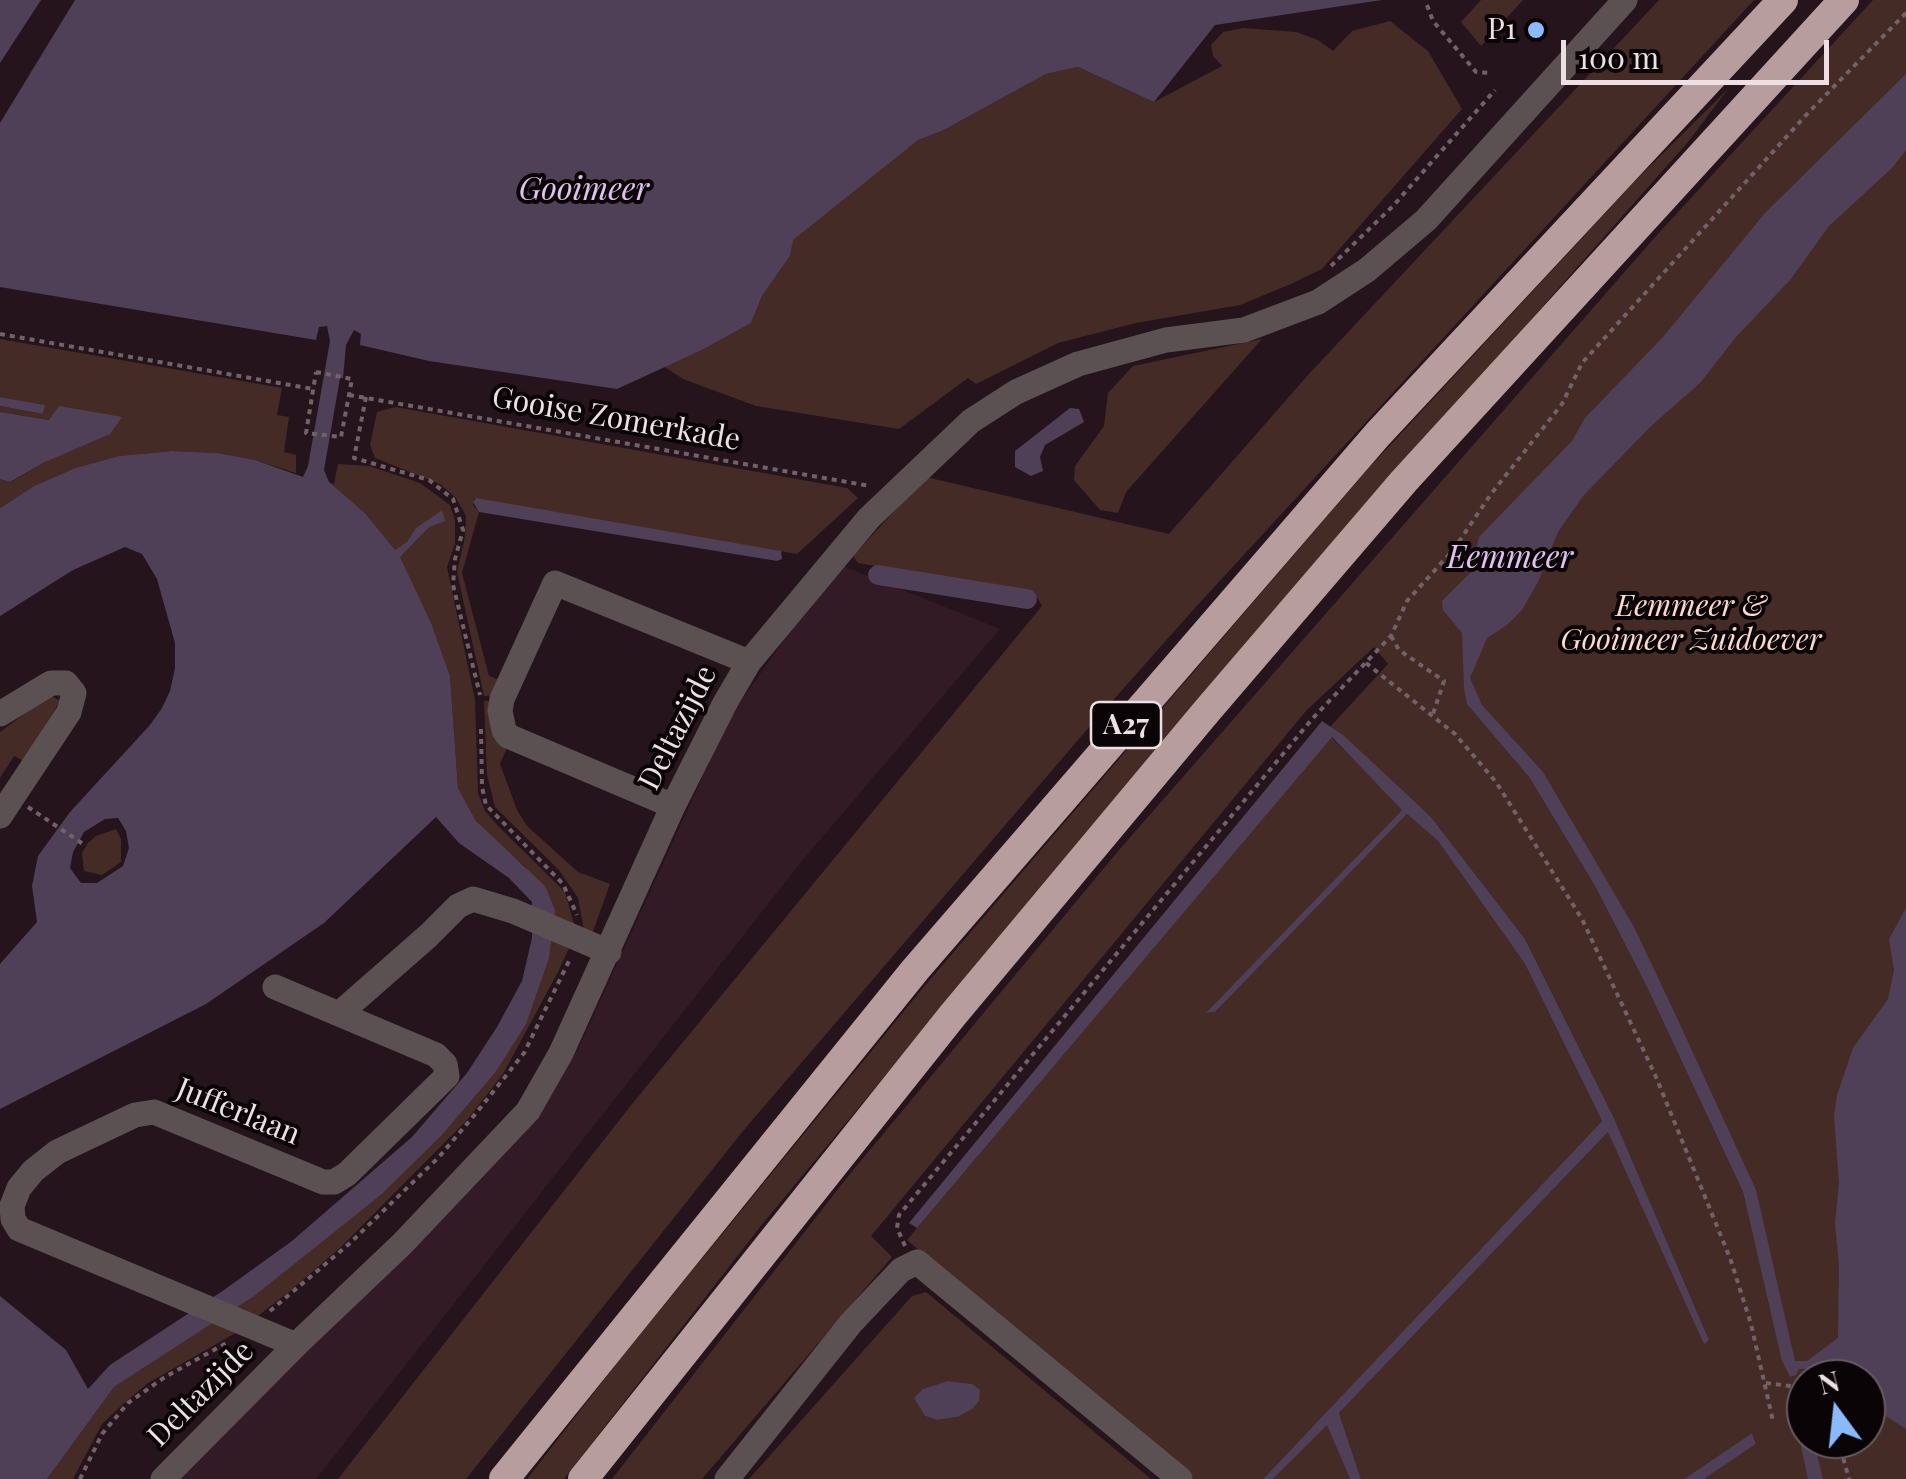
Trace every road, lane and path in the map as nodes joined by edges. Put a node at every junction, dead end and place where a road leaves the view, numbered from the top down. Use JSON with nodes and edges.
{"nodes":[{"id":1,"x":1625,"y":0,"type":"edge"},
{"id":2,"x":1783,"y":0,"type":"edge"},
{"id":3,"x":1844,"y":0,"type":"edge"},
{"id":4,"x":1427,"y":5,"type":"dead end"},
{"id":5,"x":1906,"y":13,"type":"edge"},
{"id":6,"x":1491,"y":74,"type":"dead end"},
{"id":7,"x":1495,"y":90,"type":"dead end"},
{"id":8,"x":1321,"y":275,"type":"dead end"},
{"id":9,"x":0,"y":334,"type":"edge"},
{"id":10,"x":313,"y":389,"type":"junction"},
{"id":11,"x":349,"y":396,"type":"junction"},
{"id":12,"x":366,"y":397,"type":"junction"},
{"id":13,"x":875,"y":487,"type":"dead end"},
{"id":14,"x":1391,"y":636,"type":"junction"},
{"id":15,"x":749,"y":662,"type":"junction"},
{"id":16,"x":1366,"y":662,"type":"junction"},
{"id":17,"x":4,"y":706,"type":"edge"},
{"id":18,"x":480,"y":709,"type":"dead end"},
{"id":19,"x":1433,"y":714,"type":"junction"},
{"id":20,"x":481,"y":728,"type":"dead end"},
{"id":21,"x":673,"y":806,"type":"junction"},
{"id":22,"x":0,"y":816,"type":"edge"},
{"id":23,"x":50,"y":822,"type":"dead end"},
{"id":24,"x":86,"y":846,"type":"dead end"},
{"id":25,"x":572,"y":936,"type":"junction"},
{"id":26,"x":609,"y":952,"type":"junction"},
{"id":27,"x":274,"y":987,"type":"dead end"},
{"id":28,"x":339,"y":1014,"type":"junction"},
{"id":29,"x":917,"y":1262,"type":"junction"},
{"id":30,"x":248,"y":1324,"type":"junction"},
{"id":31,"x":296,"y":1345,"type":"junction"},
{"id":32,"x":1764,"y":1383,"type":"junction"},
{"id":33,"x":1786,"y":1386,"type":"edge"},
{"id":34,"x":1773,"y":1420,"type":"dead end"},
{"id":35,"x":80,"y":1479,"type":"edge"},
{"id":36,"x":164,"y":1479,"type":"edge"},
{"id":37,"x":504,"y":1479,"type":"edge"},
{"id":38,"x":583,"y":1479,"type":"edge"},
{"id":39,"x":727,"y":1479,"type":"edge"},
{"id":40,"x":1180,"y":1479,"type":"edge"}],
"edges":[{"from":1,"to":15,"type":"street","name":"Deltazijde"},
{"from":2,"to":37,"type":"highway","number":"A27"},
{"from":3,"to":38,"type":"highway","number":"A27"},
{"from":4,"to":6,"type":"path"},
{"from":5,"to":14,"type":"path"},
{"from":7,"to":8,"type":"path"},
{"from":9,"to":10,"type":"path"},
{"from":10,"to":11,"type":"path"},
{"from":10,"to":11,"type":"path"},
{"from":11,"to":12,"type":"path","name":"Gooise Zomerkade"},
{"from":12,"to":13,"type":"path","name":"Gooise Zomerkade"},
{"from":12,"to":18,"type":"path"},
{"from":14,"to":16,"type":"path"},
{"from":14,"to":19,"type":"path"},
{"from":15,"to":21,"type":"street","name":"Deltazijde"},
{"from":15,"to":21,"type":"street"},
{"from":16,"to":19,"type":"path"},
{"from":16,"to":29,"type":"path"},
{"from":17,"to":22,"type":"street"},
{"from":19,"to":32,"type":"path"},
{"from":20,"to":25,"type":"path"},
{"from":21,"to":26,"type":"street","name":"Deltazijde"},
{"from":23,"to":24,"type":"path"},
{"from":25,"to":26,"type":"street"},
{"from":25,"to":28,"type":"street"},
{"from":25,"to":30,"type":"path"},
{"from":26,"to":31,"type":"street","name":"Deltazijde"},
{"from":27,"to":28,"type":"street","name":"Jufferlaan"},
{"from":28,"to":30,"type":"street","name":"Jufferlaan"},
{"from":29,"to":39,"type":"street"},
{"from":29,"to":40,"type":"street"},
{"from":30,"to":31,"type":"street","name":"Jufferlaan"},
{"from":30,"to":35,"type":"path"},
{"from":31,"to":36,"type":"street","name":"Deltazijde"},
{"from":32,"to":33,"type":"path"},
{"from":32,"to":34,"type":"path"}]}
